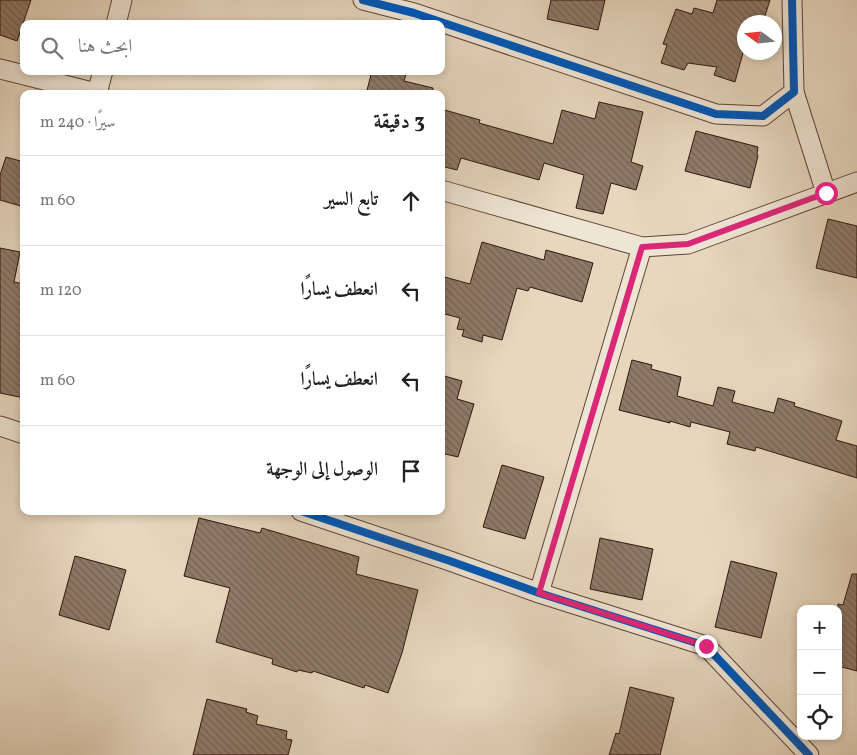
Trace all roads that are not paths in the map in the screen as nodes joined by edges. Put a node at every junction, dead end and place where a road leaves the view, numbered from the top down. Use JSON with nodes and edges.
{"nodes":[{"id":1,"x":122,"y":0,"type":"edge"},
{"id":2,"x":363,"y":0,"type":"edge"},
{"id":3,"x":792,"y":0,"type":"edge"},
{"id":4,"x":117,"y":20,"type":"edge"},
{"id":5,"x":432,"y":20,"type":"edge"},
{"id":6,"x":445,"y":24,"type":"edge"},
{"id":7,"x":0,"y":69,"type":"edge"},
{"id":8,"x":20,"y":74,"type":"edge"},
{"id":9,"x":25,"y":75,"type":"edge"},
{"id":10,"x":102,"y":75,"type":"edge"},
{"id":11,"x":87,"y":90,"type":"edge"},
{"id":12,"x":100,"y":90,"type":"edge"},
{"id":13,"x":794,"y":92,"type":"junction"},
{"id":14,"x":857,"y":182,"type":"edge"},
{"id":15,"x":445,"y":191,"type":"edge"},
{"id":16,"x":826,"y":193,"type":"junction"},
{"id":17,"x":642,"y":247,"type":"junction"},
{"id":18,"x":0,"y":426,"type":"edge"},
{"id":19,"x":20,"y":433,"type":"edge"},
{"id":20,"x":313,"y":515,"type":"edge"},
{"id":21,"x":539,"y":593,"type":"junction"},
{"id":22,"x":809,"y":755,"type":"edge"}],
"edges":[{"from":1,"to":4,"type":"street"},
{"from":2,"to":5,"type":"street"},
{"from":3,"to":13,"type":"street"},
{"from":6,"to":13,"type":"street"},
{"from":7,"to":8,"type":"street"},
{"from":9,"to":11,"type":"street"},
{"from":10,"to":12,"type":"street"},
{"from":13,"to":16,"type":"street"},
{"from":14,"to":16,"type":"street"},
{"from":15,"to":17,"type":"street"},
{"from":16,"to":17,"type":"street"},
{"from":17,"to":21,"type":"street"},
{"from":18,"to":19,"type":"street"},
{"from":20,"to":21,"type":"street"},
{"from":21,"to":22,"type":"street"}]}
